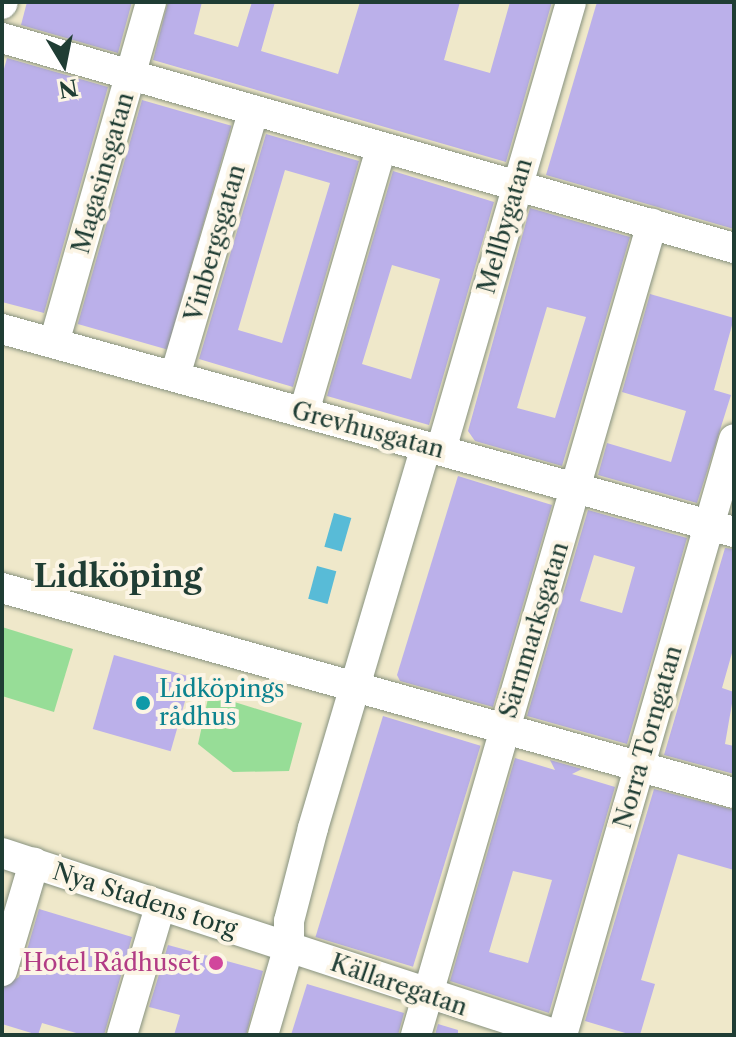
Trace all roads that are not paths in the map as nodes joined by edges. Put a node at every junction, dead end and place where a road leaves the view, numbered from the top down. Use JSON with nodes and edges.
{"nodes":[{"id":1,"x":151,"y":2,"type":"edge"},
{"id":2,"x":571,"y":2,"type":"edge"},
{"id":3,"x":2,"y":38,"type":"edge"},
{"id":4,"x":131,"y":75,"type":"junction"},
{"id":5,"x":254,"y":110,"type":"junction"},
{"id":6,"x":381,"y":148,"type":"junction"},
{"id":7,"x":517,"y":185,"type":"junction"},
{"id":8,"x":652,"y":224,"type":"junction"},
{"id":9,"x":734,"y":248,"type":"edge"},
{"id":10,"x":2,"y":329,"type":"edge"},
{"id":11,"x":54,"y":343,"type":"junction"},
{"id":12,"x":175,"y":376,"type":"junction"},
{"id":13,"x":304,"y":412,"type":"junction"},
{"id":14,"x":734,"y":439,"type":"edge"},
{"id":15,"x":434,"y":448,"type":"junction"},
{"id":16,"x":579,"y":487,"type":"junction"},
{"id":17,"x":721,"y":528,"type":"edge"},
{"id":18,"x":2,"y":588,"type":"edge"},
{"id":19,"x":350,"y":686,"type":"junction"},
{"id":20,"x":504,"y":729,"type":"junction"},
{"id":21,"x":639,"y":767,"type":"junction"},
{"id":22,"x":734,"y":793,"type":"edge"},
{"id":23,"x":2,"y":853,"type":"edge"},
{"id":24,"x":34,"y":863,"type":"junction"},
{"id":25,"x":160,"y":907,"type":"junction"},
{"id":26,"x":289,"y":946,"type":"junction"},
{"id":27,"x":2,"y":971,"type":"edge"},
{"id":28,"x":427,"y":997,"type":"junction"},
{"id":29,"x":122,"y":1035,"type":"edge"},
{"id":30,"x":263,"y":1035,"type":"edge"},
{"id":31,"x":416,"y":1035,"type":"edge"},
{"id":32,"x":559,"y":1035,"type":"edge"}],
"edges":[{"from":1,"to":4,"type":"street","name":"Magasinsgatan"},
{"from":2,"to":7,"type":"street","name":"Mellbygatan"},
{"from":3,"to":4,"type":"street"},
{"from":4,"to":5,"type":"street"},
{"from":4,"to":11,"type":"street","name":"Magasinsgatan"},
{"from":5,"to":6,"type":"street"},
{"from":5,"to":12,"type":"street","name":"Vinbergsgatan"},
{"from":6,"to":7,"type":"street"},
{"from":6,"to":13,"type":"street"},
{"from":7,"to":8,"type":"street"},
{"from":7,"to":15,"type":"street","name":"Mellbygatan"},
{"from":8,"to":9,"type":"street"},
{"from":8,"to":16,"type":"street","name":"Särnmarksgatan"},
{"from":10,"to":11,"type":"street","name":"Grevhusgatan"},
{"from":11,"to":12,"type":"street","name":"Grevhusgatan"},
{"from":12,"to":13,"type":"street","name":"Grevhusgatan"},
{"from":13,"to":15,"type":"street","name":"Grevhusgatan"},
{"from":14,"to":17,"type":"street","name":"Norra Torngatan"},
{"from":15,"to":16,"type":"street","name":"Grevhusgatan"},
{"from":15,"to":19,"type":"street","name":"Mellbygatan"},
{"from":16,"to":17,"type":"street","name":"Grevhusgatan"},
{"from":16,"to":20,"type":"street","name":"Särnmarksgatan"},
{"from":17,"to":21,"type":"street","name":"Norra Torngatan"},
{"from":18,"to":19,"type":"street"},
{"from":19,"to":20,"type":"street"},
{"from":19,"to":26,"type":"street","name":"Mellbygatan"},
{"from":20,"to":21,"type":"street"},
{"from":20,"to":28,"type":"street","name":"Särnmarksgatan"},
{"from":21,"to":22,"type":"street"},
{"from":21,"to":32,"type":"street","name":"Norra Torngatan"},
{"from":23,"to":24,"type":"street","name":"Nya Stadens torg"},
{"from":24,"to":25,"type":"street","name":"Nya Stadens torg"},
{"from":24,"to":27,"type":"street"},
{"from":25,"to":26,"type":"street","name":"Nya Stadens torg"},
{"from":25,"to":29,"type":"street"},
{"from":26,"to":28,"type":"street","name":"Källaregatan"},
{"from":26,"to":30,"type":"street","name":"Mellbygatan"},
{"from":28,"to":31,"type":"street","name":"Särnmarksgatan"},
{"from":28,"to":32,"type":"street","name":"Källaregatan"}]}
